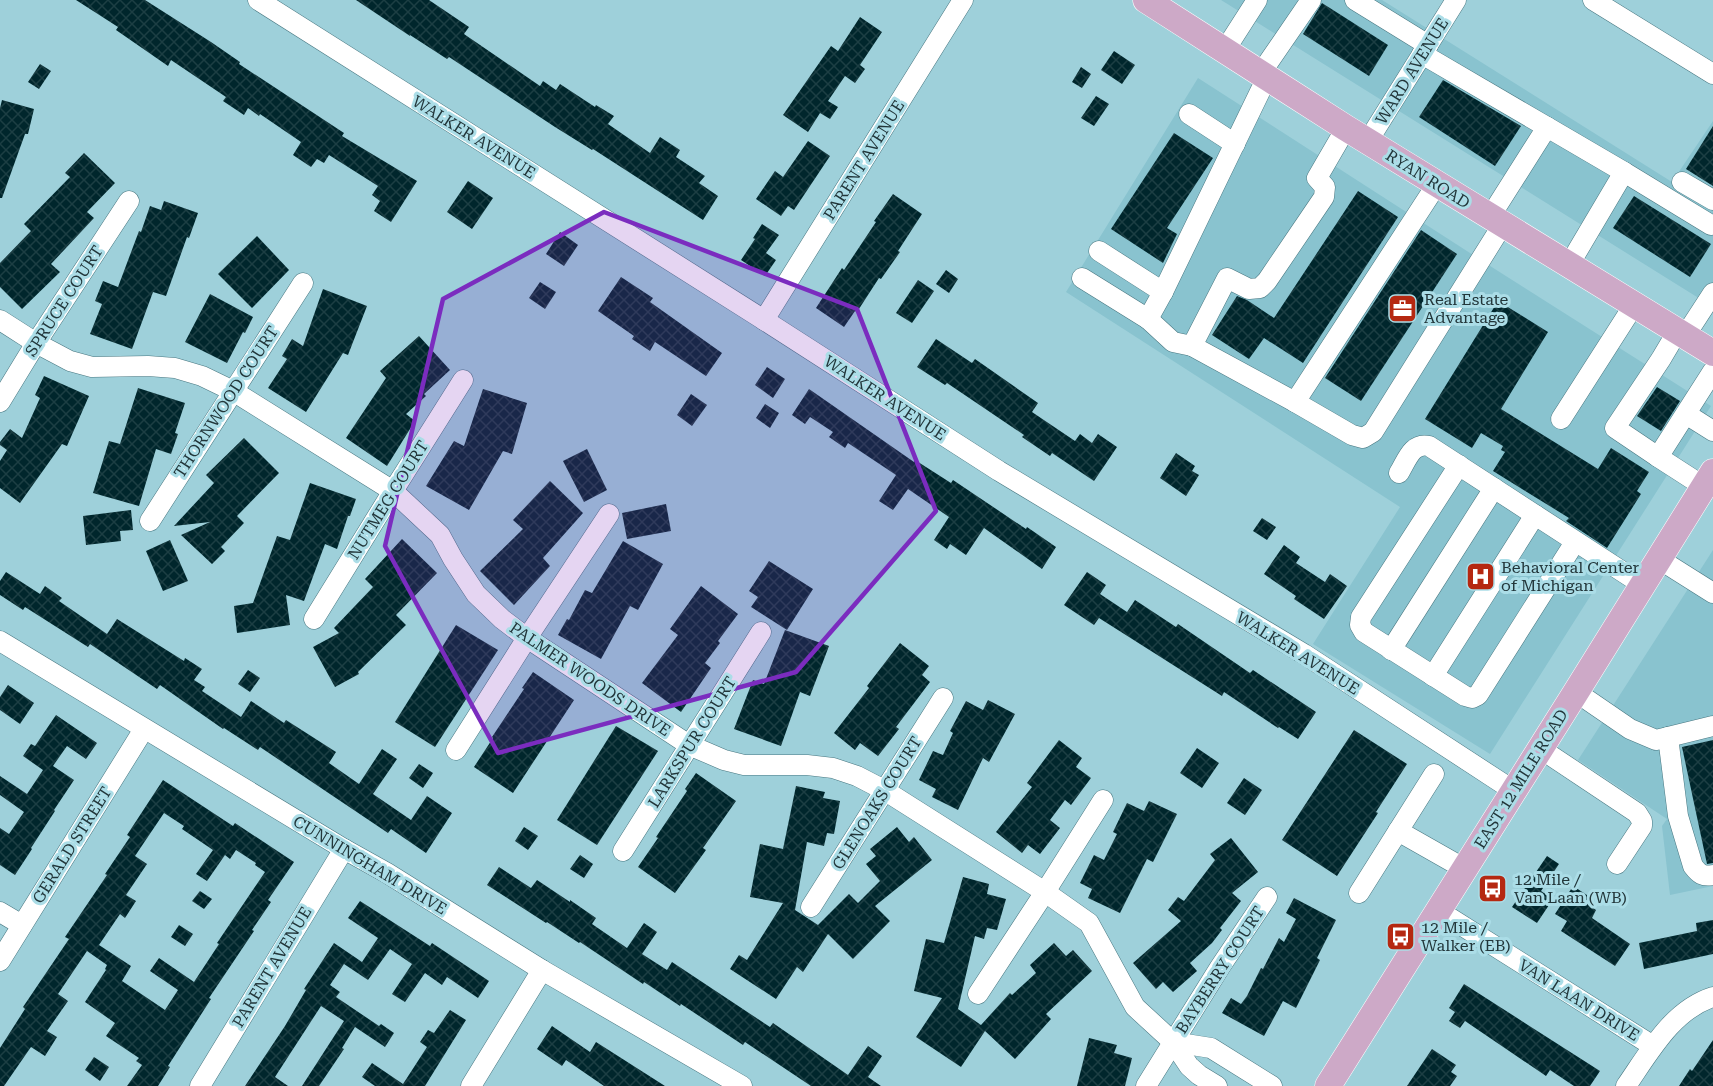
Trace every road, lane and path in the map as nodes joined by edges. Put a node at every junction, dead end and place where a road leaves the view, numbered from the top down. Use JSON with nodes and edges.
{"nodes":[{"id":1,"x":258,"y":0,"type":"edge"},
{"id":2,"x":963,"y":0,"type":"edge"},
{"id":3,"x":1146,"y":0,"type":"edge"},
{"id":4,"x":1257,"y":0,"type":"edge"},
{"id":5,"x":1311,"y":0,"type":"edge"},
{"id":6,"x":1355,"y":0,"type":"edge"},
{"id":7,"x":1456,"y":0,"type":"edge"},
{"id":8,"x":1593,"y":0,"type":"edge"},
{"id":9,"x":1225,"y":50,"type":"junction"},
{"id":10,"x":1425,"y":50,"type":"junction"},
{"id":11,"x":1713,"y":74,"type":"edge"},
{"id":12,"x":1264,"y":75,"type":"junction"},
{"id":13,"x":1189,"y":114,"type":"dead end"},
{"id":14,"x":1547,"y":127,"type":"junction"},
{"id":15,"x":1346,"y":128,"type":"junction"},
{"id":16,"x":1368,"y":141,"type":"junction"},
{"id":17,"x":1235,"y":144,"type":"junction"},
{"id":18,"x":1624,"y":172,"type":"junction"},
{"id":19,"x":1682,"y":182,"type":"dead end"},
{"id":20,"x":1437,"y":184,"type":"junction"},
{"id":21,"x":1713,"y":200,"type":"edge"},
{"id":22,"x":129,"y":201,"type":"dead end"},
{"id":23,"x":1497,"y":221,"type":"junction"},
{"id":24,"x":1711,"y":225,"type":"dead end"},
{"id":25,"x":1099,"y":251,"type":"dead end"},
{"id":26,"x":1569,"y":265,"type":"junction"},
{"id":27,"x":1082,"y":278,"type":"dead end"},
{"id":28,"x":303,"y":283,"type":"dead end"},
{"id":29,"x":1163,"y":292,"type":"junction"},
{"id":30,"x":1713,"y":293,"type":"edge"},
{"id":31,"x":1634,"y":305,"type":"junction"},
{"id":32,"x":1148,"y":319,"type":"junction"},
{"id":33,"x":0,"y":320,"type":"edge"},
{"id":34,"x":764,"y":320,"type":"junction"},
{"id":35,"x":1681,"y":334,"type":"junction"},
{"id":36,"x":36,"y":343,"type":"junction"},
{"id":37,"x":1192,"y":346,"type":"junction"},
{"id":38,"x":1713,"y":353,"type":"edge"},
{"id":39,"x":1713,"y":371,"type":"edge"},
{"id":40,"x":463,"y":380,"type":"dead end"},
{"id":41,"x":233,"y":391,"type":"junction"},
{"id":42,"x":0,"y":402,"type":"edge"},
{"id":43,"x":1295,"y":402,"type":"junction"},
{"id":44,"x":1686,"y":414,"type":"junction"},
{"id":45,"x":1561,"y":419,"type":"dead end"},
{"id":46,"x":1713,"y":431,"type":"edge"},
{"id":47,"x":1658,"y":457,"type":"junction"},
{"id":48,"x":1459,"y":465,"type":"junction"},
{"id":49,"x":1399,"y":473,"type":"dead end"},
{"id":50,"x":1494,"y":488,"type":"junction"},
{"id":51,"x":1707,"y":488,"type":"edge"},
{"id":52,"x":393,"y":490,"type":"junction"},
{"id":53,"x":609,"y":514,"type":"dead end"},
{"id":54,"x":1535,"y":515,"type":"junction"},
{"id":55,"x":150,"y":521,"type":"dead end"},
{"id":56,"x":1575,"y":542,"type":"junction"},
{"id":57,"x":1659,"y":559,"type":"junction"},
{"id":58,"x":1643,"y":585,"type":"junction"},
{"id":59,"x":1713,"y":593,"type":"edge"},
{"id":60,"x":314,"y":619,"type":"dead end"},
{"id":61,"x":761,"y":632,"type":"dead end"},
{"id":62,"x":527,"y":638,"type":"junction"},
{"id":63,"x":0,"y":641,"type":"edge"},
{"id":64,"x":1391,"y":650,"type":"junction"},
{"id":65,"x":1433,"y":676,"type":"junction"},
{"id":66,"x":1576,"y":692,"type":"junction"},
{"id":67,"x":943,"y":698,"type":"dead end"},
{"id":68,"x":1713,"y":726,"type":"edge"},
{"id":69,"x":144,"y":729,"type":"junction"},
{"id":70,"x":1668,"y":737,"type":"junction"},
{"id":71,"x":688,"y":745,"type":"junction"},
{"id":72,"x":1541,"y":749,"type":"junction"},
{"id":73,"x":456,"y":750,"type":"dead end"},
{"id":74,"x":1434,"y":774,"type":"dead end"},
{"id":75,"x":884,"y":790,"type":"junction"},
{"id":76,"x":1514,"y":791,"type":"junction"},
{"id":77,"x":1103,"y":800,"type":"dead end"},
{"id":78,"x":1398,"y":831,"type":"junction"},
{"id":79,"x":344,"y":849,"type":"junction"},
{"id":80,"x":623,"y":851,"type":"dead end"},
{"id":81,"x":1617,"y":864,"type":"dead end"},
{"id":82,"x":1465,"y":869,"type":"junction"},
{"id":83,"x":1713,"y":875,"type":"edge"},
{"id":84,"x":1045,"y":892,"type":"junction"},
{"id":85,"x":1359,"y":893,"type":"dead end"},
{"id":86,"x":1267,"y":897,"type":"dead end"},
{"id":87,"x":811,"y":907,"type":"dead end"},
{"id":88,"x":1439,"y":911,"type":"junction"},
{"id":89,"x":0,"y":912,"type":"edge"},
{"id":90,"x":22,"y":925,"type":"junction"},
{"id":91,"x":0,"y":961,"type":"edge"},
{"id":92,"x":542,"y":970,"type":"junction"},
{"id":93,"x":978,"y":994,"type":"dead end"},
{"id":94,"x":1713,"y":998,"type":"edge"},
{"id":95,"x":1173,"y":1042,"type":"junction"},
{"id":96,"x":1653,"y":1046,"type":"junction"},
{"id":97,"x":740,"y":1085,"type":"edge"},
{"id":98,"x":200,"y":1086,"type":"edge"},
{"id":99,"x":471,"y":1086,"type":"edge"},
{"id":100,"x":1146,"y":1086,"type":"edge"},
{"id":101,"x":1217,"y":1086,"type":"edge"},
{"id":102,"x":1272,"y":1086,"type":"edge"},
{"id":103,"x":1328,"y":1086,"type":"edge"},
{"id":104,"x":1626,"y":1086,"type":"edge"}],
"edges":[{"from":1,"to":34,"type":"street","name":"WALKER AVENUE"},
{"from":2,"to":34,"type":"street","name":"PARENT AVENUE"},
{"from":3,"to":9,"type":"main road","name":"RYAN ROAD"},
{"from":4,"to":9,"type":"street"},
{"from":5,"to":12,"type":"street"},
{"from":6,"to":10,"type":"street"},
{"from":7,"to":10,"type":"street","name":"WARD AVENUE"},
{"from":8,"to":11,"type":"street"},
{"from":9,"to":12,"type":"main road","name":"RYAN ROAD"},
{"from":10,"to":14,"type":"street"},
{"from":10,"to":16,"type":"street","name":"WARD AVENUE"},
{"from":12,"to":15,"type":"main road","name":"RYAN ROAD"},
{"from":12,"to":17,"type":"street"},
{"from":13,"to":17,"type":"street"},
{"from":14,"to":18,"type":"street"},
{"from":14,"to":23,"type":"street"},
{"from":15,"to":16,"type":"main road","name":"RYAN ROAD"},
{"from":15,"to":37,"type":"street"},
{"from":16,"to":20,"type":"main road","name":"RYAN ROAD"},
{"from":17,"to":29,"type":"street"},
{"from":18,"to":24,"type":"street"},
{"from":18,"to":26,"type":"street"},
{"from":19,"to":21,"type":"street"},
{"from":20,"to":23,"type":"main road","name":"RYAN ROAD"},
{"from":20,"to":43,"type":"street"},
{"from":22,"to":36,"type":"street","name":"SPRUCE COURT"},
{"from":23,"to":26,"type":"main road","name":"RYAN ROAD"},
{"from":23,"to":43,"type":"street"},
{"from":25,"to":29,"type":"street"},
{"from":26,"to":31,"type":"main road","name":"RYAN ROAD"},
{"from":27,"to":32,"type":"street"},
{"from":28,"to":41,"type":"street","name":"THORNWOOD COURT"},
{"from":29,"to":32,"type":"street"},
{"from":30,"to":35,"type":"street"},
{"from":31,"to":35,"type":"main road","name":"RYAN ROAD"},
{"from":31,"to":45,"type":"street"},
{"from":32,"to":37,"type":"street"},
{"from":33,"to":36,"type":"street","name":"PALMER WOODS DRIVE"},
{"from":34,"to":76,"type":"street","name":"WALKER AVENUE"},
{"from":35,"to":38,"type":"main road","name":"RYAN ROAD"},
{"from":35,"to":47,"type":"street"},
{"from":36,"to":41,"type":"street","name":"PALMER WOODS DRIVE"},
{"from":36,"to":42,"type":"street","name":"SPRUCE COURT"},
{"from":37,"to":43,"type":"street"},
{"from":39,"to":44,"type":"street"},
{"from":40,"to":52,"type":"street","name":"NUTMEG COURT"},
{"from":41,"to":52,"type":"street","name":"PALMER WOODS DRIVE"},
{"from":41,"to":55,"type":"street","name":"THORNWOOD COURT"},
{"from":44,"to":46,"type":"street"},
{"from":44,"to":47,"type":"street"},
{"from":47,"to":51,"type":"street"},
{"from":48,"to":49,"type":"street"},
{"from":48,"to":50,"type":"street"},
{"from":48,"to":64,"type":"street"},
{"from":50,"to":54,"type":"street"},
{"from":50,"to":64,"type":"street"},
{"from":51,"to":57,"type":"main road","name":"EAST 12 MILE ROAD"},
{"from":52,"to":60,"type":"street","name":"NUTMEG COURT"},
{"from":52,"to":62,"type":"street","name":"PALMER WOODS DRIVE"},
{"from":53,"to":62,"type":"street"},
{"from":54,"to":56,"type":"street"},
{"from":54,"to":65,"type":"street"},
{"from":56,"to":58,"type":"street"},
{"from":56,"to":65,"type":"street"},
{"from":57,"to":58,"type":"main road","name":"EAST 12 MILE ROAD"},
{"from":57,"to":59,"type":"street"},
{"from":58,"to":66,"type":"main road","name":"EAST 12 MILE ROAD"},
{"from":61,"to":71,"type":"street","name":"LARKSPUR COURT"},
{"from":62,"to":71,"type":"street","name":"PALMER WOODS DRIVE"},
{"from":62,"to":73,"type":"street"},
{"from":63,"to":69,"type":"street","name":"CUNNINGHAM DRIVE"},
{"from":64,"to":65,"type":"street"},
{"from":66,"to":70,"type":"street"},
{"from":66,"to":72,"type":"main road","name":"EAST 12 MILE ROAD"},
{"from":67,"to":75,"type":"street","name":"GLENOAKS COURT"},
{"from":68,"to":70,"type":"street"},
{"from":69,"to":79,"type":"street","name":"CUNNINGHAM DRIVE"},
{"from":69,"to":90,"type":"street","name":"GERALD STREET"},
{"from":70,"to":83,"type":"street"},
{"from":71,"to":75,"type":"street","name":"PALMER WOODS DRIVE"},
{"from":71,"to":80,"type":"street","name":"LARKSPUR COURT"},
{"from":72,"to":76,"type":"main road","name":"EAST 12 MILE ROAD"},
{"from":72,"to":81,"type":"street"},
{"from":74,"to":78,"type":"street"},
{"from":75,"to":84,"type":"street","name":"PALMER WOODS DRIVE"},
{"from":75,"to":87,"type":"street","name":"GLENOAKS COURT"},
{"from":76,"to":82,"type":"main road","name":"EAST 12 MILE ROAD"},
{"from":77,"to":84,"type":"street"},
{"from":78,"to":82,"type":"street"},
{"from":78,"to":85,"type":"street"},
{"from":79,"to":92,"type":"street","name":"CUNNINGHAM DRIVE"},
{"from":79,"to":98,"type":"street","name":"PARENT AVENUE"},
{"from":82,"to":88,"type":"main road","name":"EAST 12 MILE ROAD"},
{"from":84,"to":93,"type":"street"},
{"from":84,"to":95,"type":"street","name":"PALMER WOODS DRIVE"},
{"from":86,"to":95,"type":"street","name":"BAYBERRY COURT"},
{"from":88,"to":96,"type":"street","name":"VAN LAAN DRIVE"},
{"from":88,"to":103,"type":"main road","name":"EAST 12 MILE ROAD"},
{"from":89,"to":90,"type":"street"},
{"from":90,"to":91,"type":"street","name":"GERALD STREET"},
{"from":92,"to":97,"type":"street","name":"CUNNINGHAM DRIVE"},
{"from":92,"to":99,"type":"street"},
{"from":94,"to":96,"type":"street","name":"VAN LAAN DRIVE"},
{"from":95,"to":100,"type":"street","name":"BAYBERRY COURT"},
{"from":95,"to":101,"type":"street","name":"PALMER WOODS DRIVE"},
{"from":95,"to":102,"type":"street"},
{"from":96,"to":104,"type":"street"}]}
